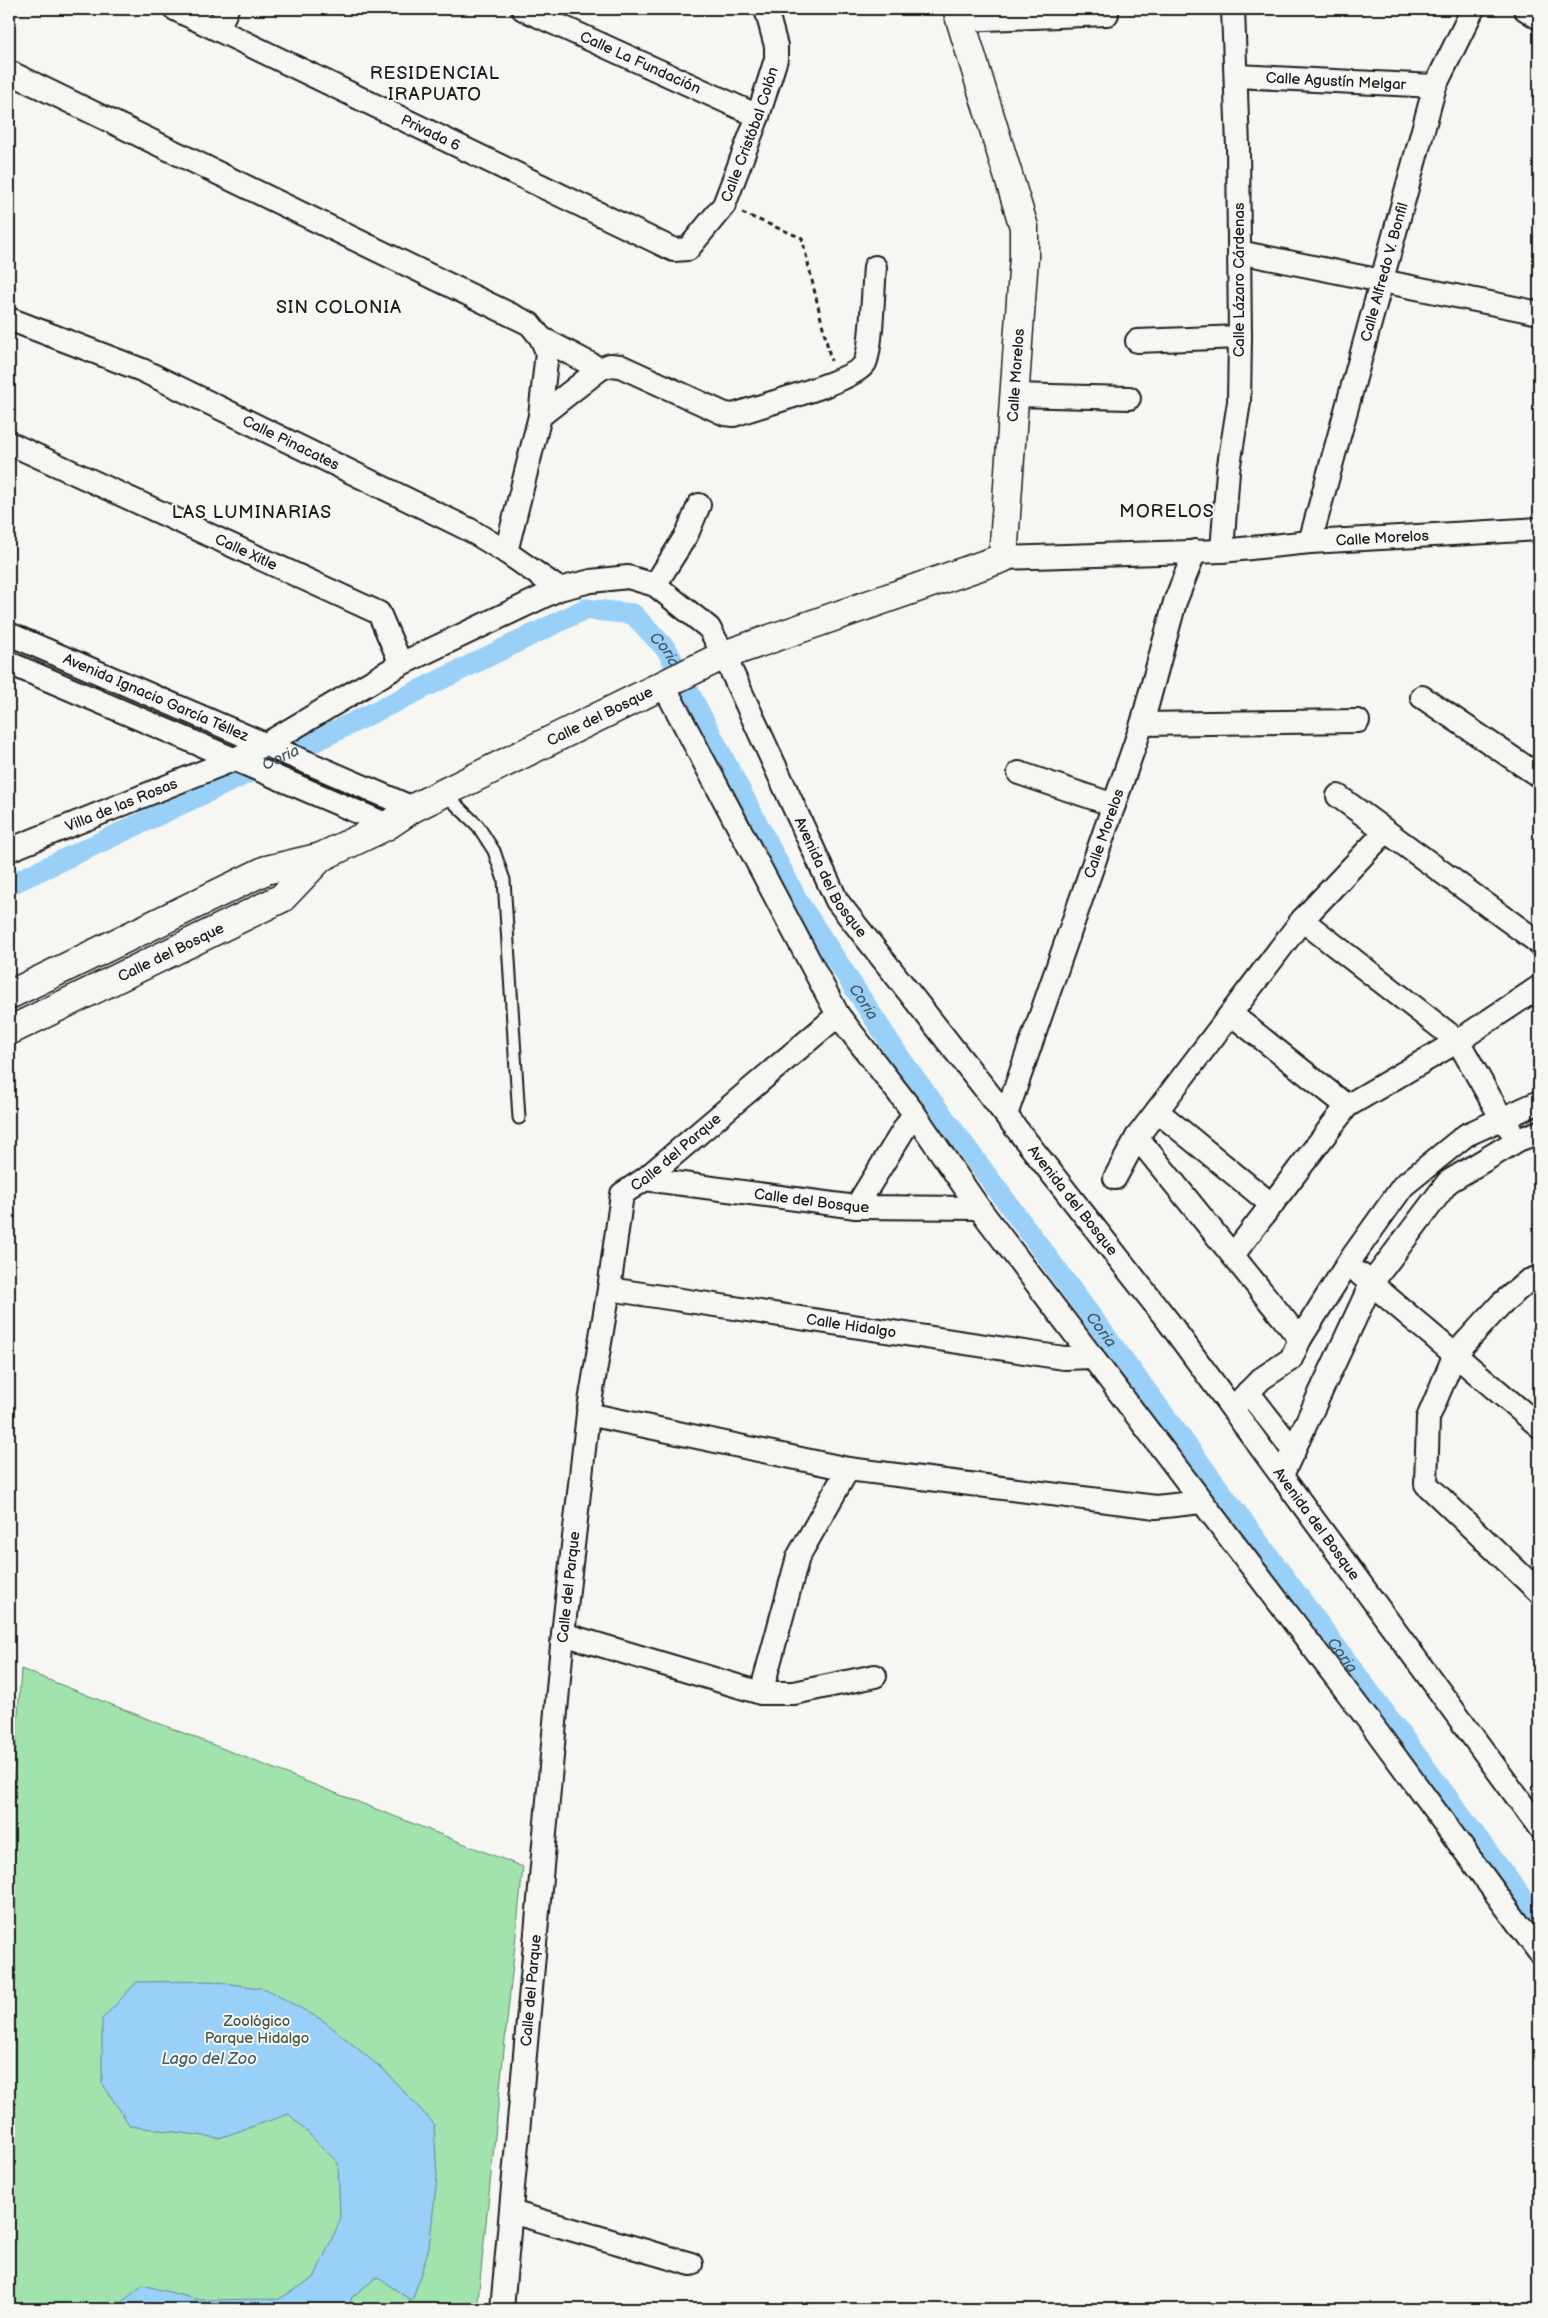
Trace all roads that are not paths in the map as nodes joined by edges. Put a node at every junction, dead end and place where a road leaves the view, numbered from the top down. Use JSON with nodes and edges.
{"nodes":[{"id":1,"x":175,"y":9,"type":"edge"},
{"id":2,"x":523,"y":9,"type":"edge"},
{"id":3,"x":766,"y":9,"type":"edge"},
{"id":4,"x":1232,"y":9,"type":"edge"},
{"id":5,"x":1474,"y":9,"type":"edge"},
{"id":6,"x":1526,"y":9,"type":"edge"},
{"id":7,"x":959,"y":14,"type":"edge"},
{"id":8,"x":1107,"y":14,"type":"dead end"},
{"id":9,"x":1539,"y":18,"type":"edge"},
{"id":10,"x":222,"y":19,"type":"edge"},
{"id":11,"x":9,"y":72,"type":"edge"},
{"id":12,"x":1236,"y":76,"type":"junction"},
{"id":13,"x":1435,"y":86,"type":"junction"},
{"id":14,"x":758,"y":116,"type":"junction"},
{"id":15,"x":688,"y":249,"type":"joint"},
{"id":16,"x":1239,"y":252,"type":"junction"},
{"id":17,"x":875,"y":268,"type":"dead end"},
{"id":18,"x":1380,"y":280,"type":"junction"},
{"id":19,"x":1539,"y":313,"type":"edge"},
{"id":20,"x":9,"y":318,"type":"edge"},
{"id":21,"x":1240,"y":337,"type":"junction"},
{"id":22,"x":541,"y":338,"type":"junction"},
{"id":23,"x":1137,"y":341,"type":"dead end"},
{"id":24,"x":600,"y":369,"type":"junction"},
{"id":25,"x":1014,"y":395,"type":"junction"},
{"id":26,"x":1129,"y":398,"type":"dead end"},
{"id":27,"x":540,"y":416,"type":"junction"},
{"id":28,"x":9,"y":443,"type":"edge"},
{"id":29,"x":699,"y":505,"type":"dead end"},
{"id":30,"x":1539,"y":529,"type":"edge"},
{"id":31,"x":1310,"y":542,"type":"junction"},
{"id":32,"x":1195,"y":551,"type":"junction"},
{"id":33,"x":1222,"y":551,"type":"junction"},
{"id":34,"x":506,"y":552,"type":"junction"},
{"id":35,"x":1003,"y":558,"type":"junction"},
{"id":36,"x":628,"y":577,"type":"joint"},
{"id":37,"x":655,"y":585,"type":"junction"},
{"id":38,"x":559,"y":590,"type":"junction"},
{"id":39,"x":9,"y":634,"type":"edge"},
{"id":40,"x":724,"y":655,"type":"junction"},
{"id":41,"x":9,"y":663,"type":"edge"},
{"id":42,"x":400,"y":664,"type":"junction"},
{"id":43,"x":680,"y":678,"type":"junction"},
{"id":44,"x":1422,"y":697,"type":"dead end"},
{"id":45,"x":1358,"y":721,"type":"dead end"},
{"id":46,"x":1142,"y":724,"type":"junction"},
{"id":47,"x":276,"y":747,"type":"junction"},
{"id":48,"x":244,"y":763,"type":"junction"},
{"id":49,"x":1019,"y":773,"type":"dead end"},
{"id":50,"x":1539,"y":776,"type":"edge"},
{"id":51,"x":444,"y":793,"type":"junction"},
{"id":52,"x":1338,"y":796,"type":"dead end"},
{"id":53,"x":1114,"y":804,"type":"junction"},
{"id":54,"x":413,"y":808,"type":"junction"},
{"id":55,"x":388,"y":825,"type":"junction"},
{"id":56,"x":1386,"y":831,"type":"junction"},
{"id":57,"x":9,"y":850,"type":"edge"},
{"id":58,"x":321,"y":857,"type":"junction"},
{"id":59,"x":1302,"y":920,"type":"junction"},
{"id":60,"x":1539,"y":943,"type":"edge"},
{"id":61,"x":1539,"y":987,"type":"edge"},
{"id":62,"x":9,"y":995,"type":"edge"},
{"id":63,"x":1231,"y":1014,"type":"junction"},
{"id":64,"x":838,"y":1015,"type":"junction"},
{"id":65,"x":9,"y":1031,"type":"edge"},
{"id":66,"x":1458,"y":1041,"type":"junction"},
{"id":67,"x":1539,"y":1102,"type":"edge"},
{"id":68,"x":1347,"y":1106,"type":"junction"},
{"id":69,"x":1157,"y":1111,"type":"junction"},
{"id":70,"x":914,"y":1113,"type":"junction"},
{"id":71,"x":1006,"y":1115,"type":"junction"},
{"id":72,"x":519,"y":1118,"type":"dead end"},
{"id":73,"x":1502,"y":1119,"type":"junction"},
{"id":74,"x":1539,"y":1132,"type":"edge"},
{"id":75,"x":1137,"y":1137,"type":"junction"},
{"id":76,"x":1518,"y":1140,"type":"junction"},
{"id":77,"x":1114,"y":1178,"type":"dead end"},
{"id":78,"x":645,"y":1179,"type":"junction"},
{"id":79,"x":1272,"y":1205,"type":"junction"},
{"id":80,"x":856,"y":1207,"type":"junction"},
{"id":81,"x":979,"y":1208,"type":"junction"},
{"id":82,"x":1233,"y":1255,"type":"junction"},
{"id":83,"x":1348,"y":1263,"type":"junction"},
{"id":84,"x":1539,"y":1277,"type":"edge"},
{"id":85,"x":1371,"y":1284,"type":"junction"},
{"id":86,"x":609,"y":1289,"type":"junction"},
{"id":87,"x":1300,"y":1339,"type":"junction"},
{"id":88,"x":1455,"y":1354,"type":"junction"},
{"id":89,"x":1093,"y":1357,"type":"junction"},
{"id":90,"x":1248,"y":1392,"type":"junction"},
{"id":91,"x":1233,"y":1408,"type":"junction"},
{"id":92,"x":588,"y":1414,"type":"junction"},
{"id":93,"x":1539,"y":1426,"type":"edge"},
{"id":94,"x":1294,"y":1451,"type":"junction"},
{"id":95,"x":848,"y":1469,"type":"junction"},
{"id":96,"x":1282,"y":1475,"type":"junction"},
{"id":97,"x":1202,"y":1502,"type":"junction"},
{"id":98,"x":1539,"y":1592,"type":"edge"},
{"id":99,"x":563,"y":1634,"type":"junction"},
{"id":100,"x":875,"y":1676,"type":"dead end"},
{"id":101,"x":761,"y":1693,"type":"junction"},
{"id":102,"x":1539,"y":1826,"type":"edge"},
{"id":103,"x":1539,"y":1952,"type":"edge"},
{"id":104,"x":511,"y":2212,"type":"junction"},
{"id":105,"x":691,"y":2264,"type":"dead end"},
{"id":106,"x":502,"y":2309,"type":"edge"}],
"edges":[{"from":1,"to":10,"type":"street","name":"Privada 6"},
{"from":2,"to":14,"type":"street","name":"Calle La Fundación"},
{"from":3,"to":14,"type":"street","name":"Calle Cristóbal Colón"},
{"from":4,"to":12,"type":"street","name":"Calle Lázaro Cárdenas"},
{"from":5,"to":13,"type":"street","name":"Calle Alfredo V. Bonfil"},
{"from":6,"to":9,"type":"street"},
{"from":7,"to":8,"type":"street"},
{"from":7,"to":25,"type":"street","name":"Calle Morelos"},
{"from":10,"to":15,"type":"street","name":"Privada 6"},
{"from":11,"to":22,"type":"street"},
{"from":12,"to":13,"type":"street","name":"Calle Agustín Melgar"},
{"from":12,"to":16,"type":"street","name":"Calle Lázaro Cárdenas"},
{"from":13,"to":18,"type":"street","name":"Calle Alfredo V. Bonfil"},
{"from":14,"to":15,"type":"street","name":"Calle Cristóbal Colón"},
{"from":16,"to":18,"type":"street"},
{"from":16,"to":21,"type":"street","name":"Calle Lázaro Cárdenas"},
{"from":17,"to":24,"type":"street"},
{"from":18,"to":19,"type":"street"},
{"from":18,"to":31,"type":"street","name":"Calle Alfredo V. Bonfil"},
{"from":20,"to":34,"type":"street","name":"Calle Pinacates"},
{"from":21,"to":23,"type":"street"},
{"from":21,"to":33,"type":"street","name":"Calle Lázaro Cárdenas"},
{"from":22,"to":24,"type":"street"},
{"from":22,"to":27,"type":"street"},
{"from":24,"to":27,"type":"street"},
{"from":25,"to":26,"type":"street"},
{"from":25,"to":35,"type":"street","name":"Calle Morelos"},
{"from":27,"to":34,"type":"street"},
{"from":28,"to":42,"type":"street","name":"Calle Xitle"},
{"from":29,"to":37,"type":"street"},
{"from":30,"to":31,"type":"street","name":"Calle Morelos"},
{"from":31,"to":33,"type":"street","name":"Calle Morelos"},
{"from":32,"to":33,"type":"street","name":"Calle Morelos"},
{"from":32,"to":35,"type":"street","name":"Calle Morelos"},
{"from":32,"to":46,"type":"street","name":"Calle Morelos"},
{"from":34,"to":38,"type":"street","name":"Calle Pinacates"},
{"from":35,"to":40,"type":"street","name":"Calle del Bosque"},
{"from":36,"to":37,"type":"street","name":"Avenida del Bosque"},
{"from":36,"to":38,"type":"street","name":"Villa de las Rosas"},
{"from":37,"to":40,"type":"street","name":"Avenida del Bosque"},
{"from":38,"to":42,"type":"street","name":"Villa de las Rosas"},
{"from":39,"to":47,"type":"street","name":"Avenida Ignacio García Téllez"},
{"from":40,"to":43,"type":"street","name":"Calle del Bosque"},
{"from":40,"to":71,"type":"street","name":"Avenida del Bosque"},
{"from":41,"to":48,"type":"street","name":"Avenida Ignacio García Téllez"},
{"from":42,"to":47,"type":"street","name":"Villa de las Rosas"},
{"from":43,"to":51,"type":"street","name":"Calle del Bosque"},
{"from":43,"to":64,"type":"street"},
{"from":44,"to":50,"type":"street"},
{"from":45,"to":46,"type":"street"},
{"from":46,"to":53,"type":"street","name":"Calle Morelos"},
{"from":47,"to":48,"type":"street","name":"Villa de las Rosas"},
{"from":47,"to":54,"type":"street","name":"Avenida Ignacio García Téllez"},
{"from":48,"to":55,"type":"street","name":"Avenida Ignacio García Téllez"},
{"from":48,"to":57,"type":"street","name":"Villa de las Rosas"},
{"from":49,"to":53,"type":"street"},
{"from":51,"to":54,"type":"street","name":"Calle del Bosque"},
{"from":51,"to":72,"type":"lane"},
{"from":52,"to":56,"type":"street"},
{"from":53,"to":71,"type":"street","name":"Calle Morelos"},
{"from":54,"to":55,"type":"street","name":"Calle del Bosque"},
{"from":55,"to":58,"type":"street","name":"Calle del Bosque"},
{"from":56,"to":59,"type":"street"},
{"from":56,"to":60,"type":"street"},
{"from":58,"to":62,"type":"street","name":"Calle del Bosque"},
{"from":58,"to":65,"type":"street","name":"Calle del Bosque"},
{"from":59,"to":63,"type":"street"},
{"from":59,"to":66,"type":"street"},
{"from":61,"to":66,"type":"street"},
{"from":63,"to":68,"type":"street"},
{"from":63,"to":69,"type":"street"},
{"from":64,"to":70,"type":"street"},
{"from":64,"to":78,"type":"street","name":"Calle del Parque"},
{"from":66,"to":68,"type":"street"},
{"from":66,"to":73,"type":"street"},
{"from":67,"to":73,"type":"street"},
{"from":68,"to":79,"type":"street"},
{"from":69,"to":75,"type":"street"},
{"from":69,"to":79,"type":"street"},
{"from":70,"to":80,"type":"street"},
{"from":70,"to":81,"type":"street"},
{"from":71,"to":91,"type":"street","name":"Avenida del Bosque"},
{"from":73,"to":76,"type":"street"},
{"from":73,"to":83,"type":"street"},
{"from":74,"to":76,"type":"street"},
{"from":75,"to":77,"type":"street"},
{"from":75,"to":82,"type":"street"},
{"from":76,"to":85,"type":"street"},
{"from":78,"to":80,"type":"street","name":"Calle del Bosque"},
{"from":78,"to":86,"type":"street","name":"Calle del Parque"},
{"from":79,"to":82,"type":"street"},
{"from":80,"to":81,"type":"street","name":"Calle del Bosque"},
{"from":81,"to":89,"type":"street"},
{"from":82,"to":87,"type":"street"},
{"from":83,"to":85,"type":"street"},
{"from":83,"to":87,"type":"street"},
{"from":84,"to":88,"type":"street"},
{"from":85,"to":88,"type":"street"},
{"from":85,"to":94,"type":"street"},
{"from":86,"to":89,"type":"street","name":"Calle Hidalgo"},
{"from":86,"to":92,"type":"street","name":"Calle del Parque"},
{"from":87,"to":90,"type":"street"},
{"from":88,"to":93,"type":"street"},
{"from":88,"to":98,"type":"street"},
{"from":89,"to":97,"type":"street"},
{"from":90,"to":91,"type":"street"},
{"from":90,"to":94,"type":"street"},
{"from":91,"to":96,"type":"street","name":"Avenida del Bosque"},
{"from":92,"to":95,"type":"street"},
{"from":92,"to":99,"type":"street","name":"Calle del Parque"},
{"from":94,"to":96,"type":"street"},
{"from":95,"to":97,"type":"street"},
{"from":95,"to":101,"type":"street"},
{"from":96,"to":102,"type":"street","name":"Avenida del Bosque"},
{"from":97,"to":103,"type":"street"},
{"from":99,"to":101,"type":"street"},
{"from":99,"to":104,"type":"street","name":"Calle del Parque"},
{"from":100,"to":101,"type":"street"},
{"from":104,"to":105,"type":"street"},
{"from":104,"to":106,"type":"street","name":"Calle del Parque"}]}
